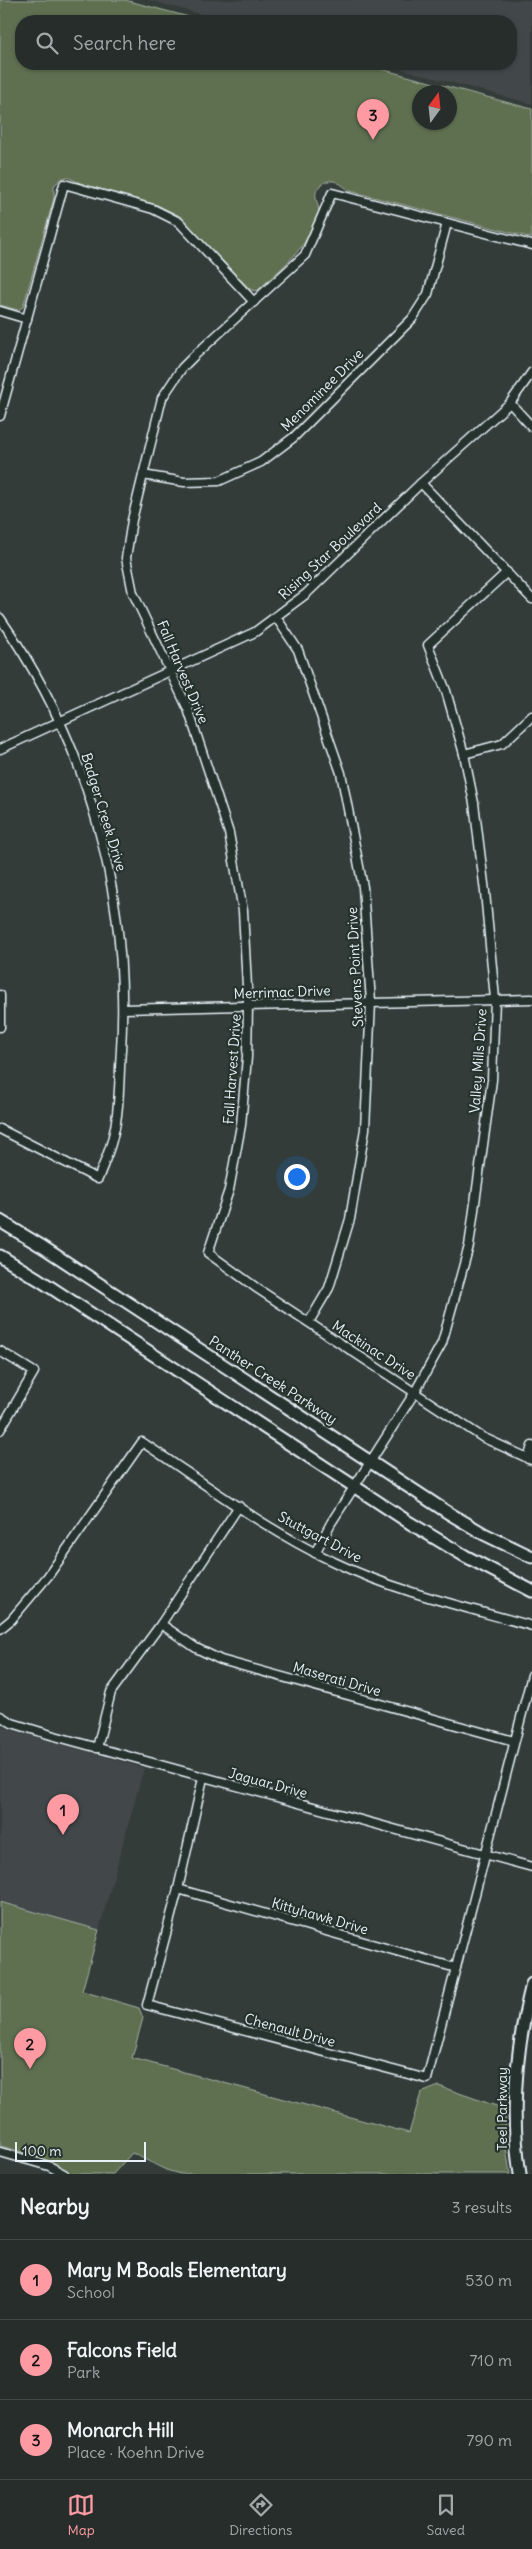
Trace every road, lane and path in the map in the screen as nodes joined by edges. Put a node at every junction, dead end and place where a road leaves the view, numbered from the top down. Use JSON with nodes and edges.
{"nodes":[{"id":1,"x":447,"y":222,"type":"junction"},
{"id":2,"x":532,"y":244,"type":"edge"},
{"id":3,"x":254,"y":302,"type":"junction"},
{"id":4,"x":0,"y":311,"type":"edge"},
{"id":5,"x":27,"y":319,"type":"junction"},
{"id":6,"x":532,"y":372,"type":"edge"},
{"id":7,"x":510,"y":403,"type":"junction"},
{"id":8,"x":0,"y":416,"type":"edge"},
{"id":9,"x":532,"y":427,"type":"edge"},
{"id":10,"x":143,"y":475,"type":"junction"},
{"id":11,"x":421,"y":483,"type":"junction"},
{"id":12,"x":507,"y":572,"type":"junction"},
{"id":13,"x":532,"y":599,"type":"edge"},
{"id":14,"x":276,"y":617,"type":"junction"},
{"id":15,"x":0,"y":618,"type":"edge"},
{"id":16,"x":171,"y":671,"type":"junction"},
{"id":17,"x":532,"y":716,"type":"edge"},
{"id":18,"x":60,"y":722,"type":"junction"},
{"id":19,"x":0,"y":750,"type":"edge"},
{"id":20,"x":464,"y":754,"type":"junction"},
{"id":21,"x":0,"y":995,"type":"edge"},
{"id":22,"x":495,"y":999,"type":"junction"},
{"id":23,"x":532,"y":999,"type":"edge"},
{"id":24,"x":372,"y":1002,"type":"junction"},
{"id":25,"x":248,"y":1006,"type":"junction"},
{"id":26,"x":123,"y":1009,"type":"junction"},
{"id":27,"x":0,"y":1028,"type":"edge"},
{"id":28,"x":0,"y":1129,"type":"edge"},
{"id":29,"x":0,"y":1221,"type":"edge"},
{"id":30,"x":208,"y":1252,"type":"joint"},
{"id":31,"x":0,"y":1256,"type":"edge"},
{"id":32,"x":309,"y":1322,"type":"junction"},
{"id":33,"x":0,"y":1351,"type":"edge"},
{"id":34,"x":415,"y":1392,"type":"junction"},
{"id":35,"x":0,"y":1430,"type":"edge"},
{"id":36,"x":532,"y":1446,"type":"edge"},
{"id":37,"x":530,"y":1459,"type":"edge"},
{"id":38,"x":370,"y":1462,"type":"junction"},
{"id":39,"x":355,"y":1487,"type":"junction"},
{"id":40,"x":239,"y":1506,"type":"junction"},
{"id":41,"x":315,"y":1553,"type":"junction"},
{"id":42,"x":532,"y":1557,"type":"edge"},
{"id":43,"x":532,"y":1591,"type":"edge"},
{"id":44,"x":160,"y":1624,"type":"junction"},
{"id":45,"x":532,"y":1626,"type":"edge"},
{"id":46,"x":0,"y":1629,"type":"edge"},
{"id":47,"x":532,"y":1675,"type":"edge"},
{"id":48,"x":0,"y":1716,"type":"edge"},
{"id":49,"x":514,"y":1742,"type":"junction"},
{"id":50,"x":97,"y":1748,"type":"junction"},
{"id":51,"x":203,"y":1778,"type":"junction"},
{"id":52,"x":485,"y":1855,"type":"junction"},
{"id":53,"x":532,"y":1867,"type":"edge"},
{"id":54,"x":178,"y":1889,"type":"junction"},
{"id":55,"x":456,"y":1968,"type":"junction"},
{"id":56,"x":532,"y":1984,"type":"edge"},
{"id":57,"x":0,"y":2152,"type":"edge"},
{"id":58,"x":64,"y":2174,"type":"edge"},
{"id":59,"x":520,"y":2174,"type":"edge"}],
"edges":[{"from":1,"to":2,"type":"street"},
{"from":1,"to":3,"type":"street","name":"Fall Harvest Drive"},
{"from":1,"to":10,"type":"street","name":"Menominee Drive"},
{"from":3,"to":5,"type":"street"},
{"from":3,"to":10,"type":"street","name":"Fall Harvest Drive"},
{"from":4,"to":5,"type":"street"},
{"from":5,"to":8,"type":"street"},
{"from":6,"to":7,"type":"street","name":"Rising Star Boulevard"},
{"from":7,"to":9,"type":"street"},
{"from":7,"to":11,"type":"street","name":"Rising Star Boulevard"},
{"from":10,"to":16,"type":"street","name":"Fall Harvest Drive"},
{"from":11,"to":12,"type":"street"},
{"from":11,"to":14,"type":"street","name":"Rising Star Boulevard"},
{"from":12,"to":13,"type":"street"},
{"from":12,"to":20,"type":"street","name":"Valley Mills Drive"},
{"from":14,"to":16,"type":"street","name":"Rising Star Boulevard"},
{"from":14,"to":24,"type":"street","name":"Stevens Point Drive"},
{"from":15,"to":18,"type":"street","name":"Badger Creek Drive"},
{"from":16,"to":18,"type":"street","name":"Rising Star Boulevard"},
{"from":16,"to":25,"type":"street","name":"Fall Harvest Drive"},
{"from":17,"to":20,"type":"street"},
{"from":18,"to":19,"type":"street","name":"Rising Star Boulevard"},
{"from":18,"to":26,"type":"street","name":"Badger Creek Drive"},
{"from":20,"to":22,"type":"street","name":"Valley Mills Drive"},
{"from":21,"to":27,"type":"street"},
{"from":22,"to":23,"type":"street","name":"Merrimac Drive"},
{"from":22,"to":24,"type":"street","name":"Merrimac Drive"},
{"from":22,"to":34,"type":"street","name":"Valley Mills Drive"},
{"from":24,"to":25,"type":"street","name":"Merrimac Drive"},
{"from":24,"to":32,"type":"street","name":"Stevens Point Drive"},
{"from":25,"to":26,"type":"street","name":"Merrimac Drive"},
{"from":25,"to":30,"type":"street","name":"Fall Harvest Drive"},
{"from":26,"to":28,"type":"street","name":"Badger Creek Drive"},
{"from":29,"to":38,"type":"main road","name":"Panther Creek Parkway"},
{"from":30,"to":32,"type":"street","name":"Mackinac Drive"},
{"from":31,"to":39,"type":"main road"},
{"from":32,"to":34,"type":"street","name":"Mackinac Drive"},
{"from":33,"to":35,"type":"street"},
{"from":34,"to":37,"type":"street","name":"Mackinac Drive"},
{"from":34,"to":38,"type":"street","name":"Valley Mills Drive"},
{"from":36,"to":37,"type":"street"},
{"from":38,"to":39,"type":"street","name":"Valley Mills Drive"},
{"from":38,"to":42,"type":"main road","name":"Panther Creek Parkway"},
{"from":39,"to":41,"type":"street","name":"Valley Mills Drive"},
{"from":39,"to":43,"type":"main road"},
{"from":40,"to":41,"type":"street","name":"Stuttgart Drive"},
{"from":40,"to":44,"type":"street"},
{"from":40,"to":46,"type":"street","name":"Stuttgart Drive"},
{"from":41,"to":45,"type":"street","name":"Stuttgart Drive"},
{"from":44,"to":49,"type":"street","name":"Maserati Drive"},
{"from":44,"to":50,"type":"street"},
{"from":47,"to":49,"type":"street"},
{"from":48,"to":50,"type":"street","name":"Jaguar Drive"},
{"from":49,"to":52,"type":"street"},
{"from":50,"to":51,"type":"street","name":"Jaguar Drive"},
{"from":51,"to":52,"type":"street","name":"Jaguar Drive"},
{"from":51,"to":54,"type":"street"},
{"from":52,"to":53,"type":"street","name":"Jaguar Drive"},
{"from":52,"to":55,"type":"street"},
{"from":54,"to":55,"type":"street","name":"Kittyhawk Drive"},
{"from":54,"to":55,"type":"street","name":"Chenault Drive"},
{"from":56,"to":59,"type":"main road","name":"Teel Parkway"},
{"from":57,"to":58,"type":"street"}]}
